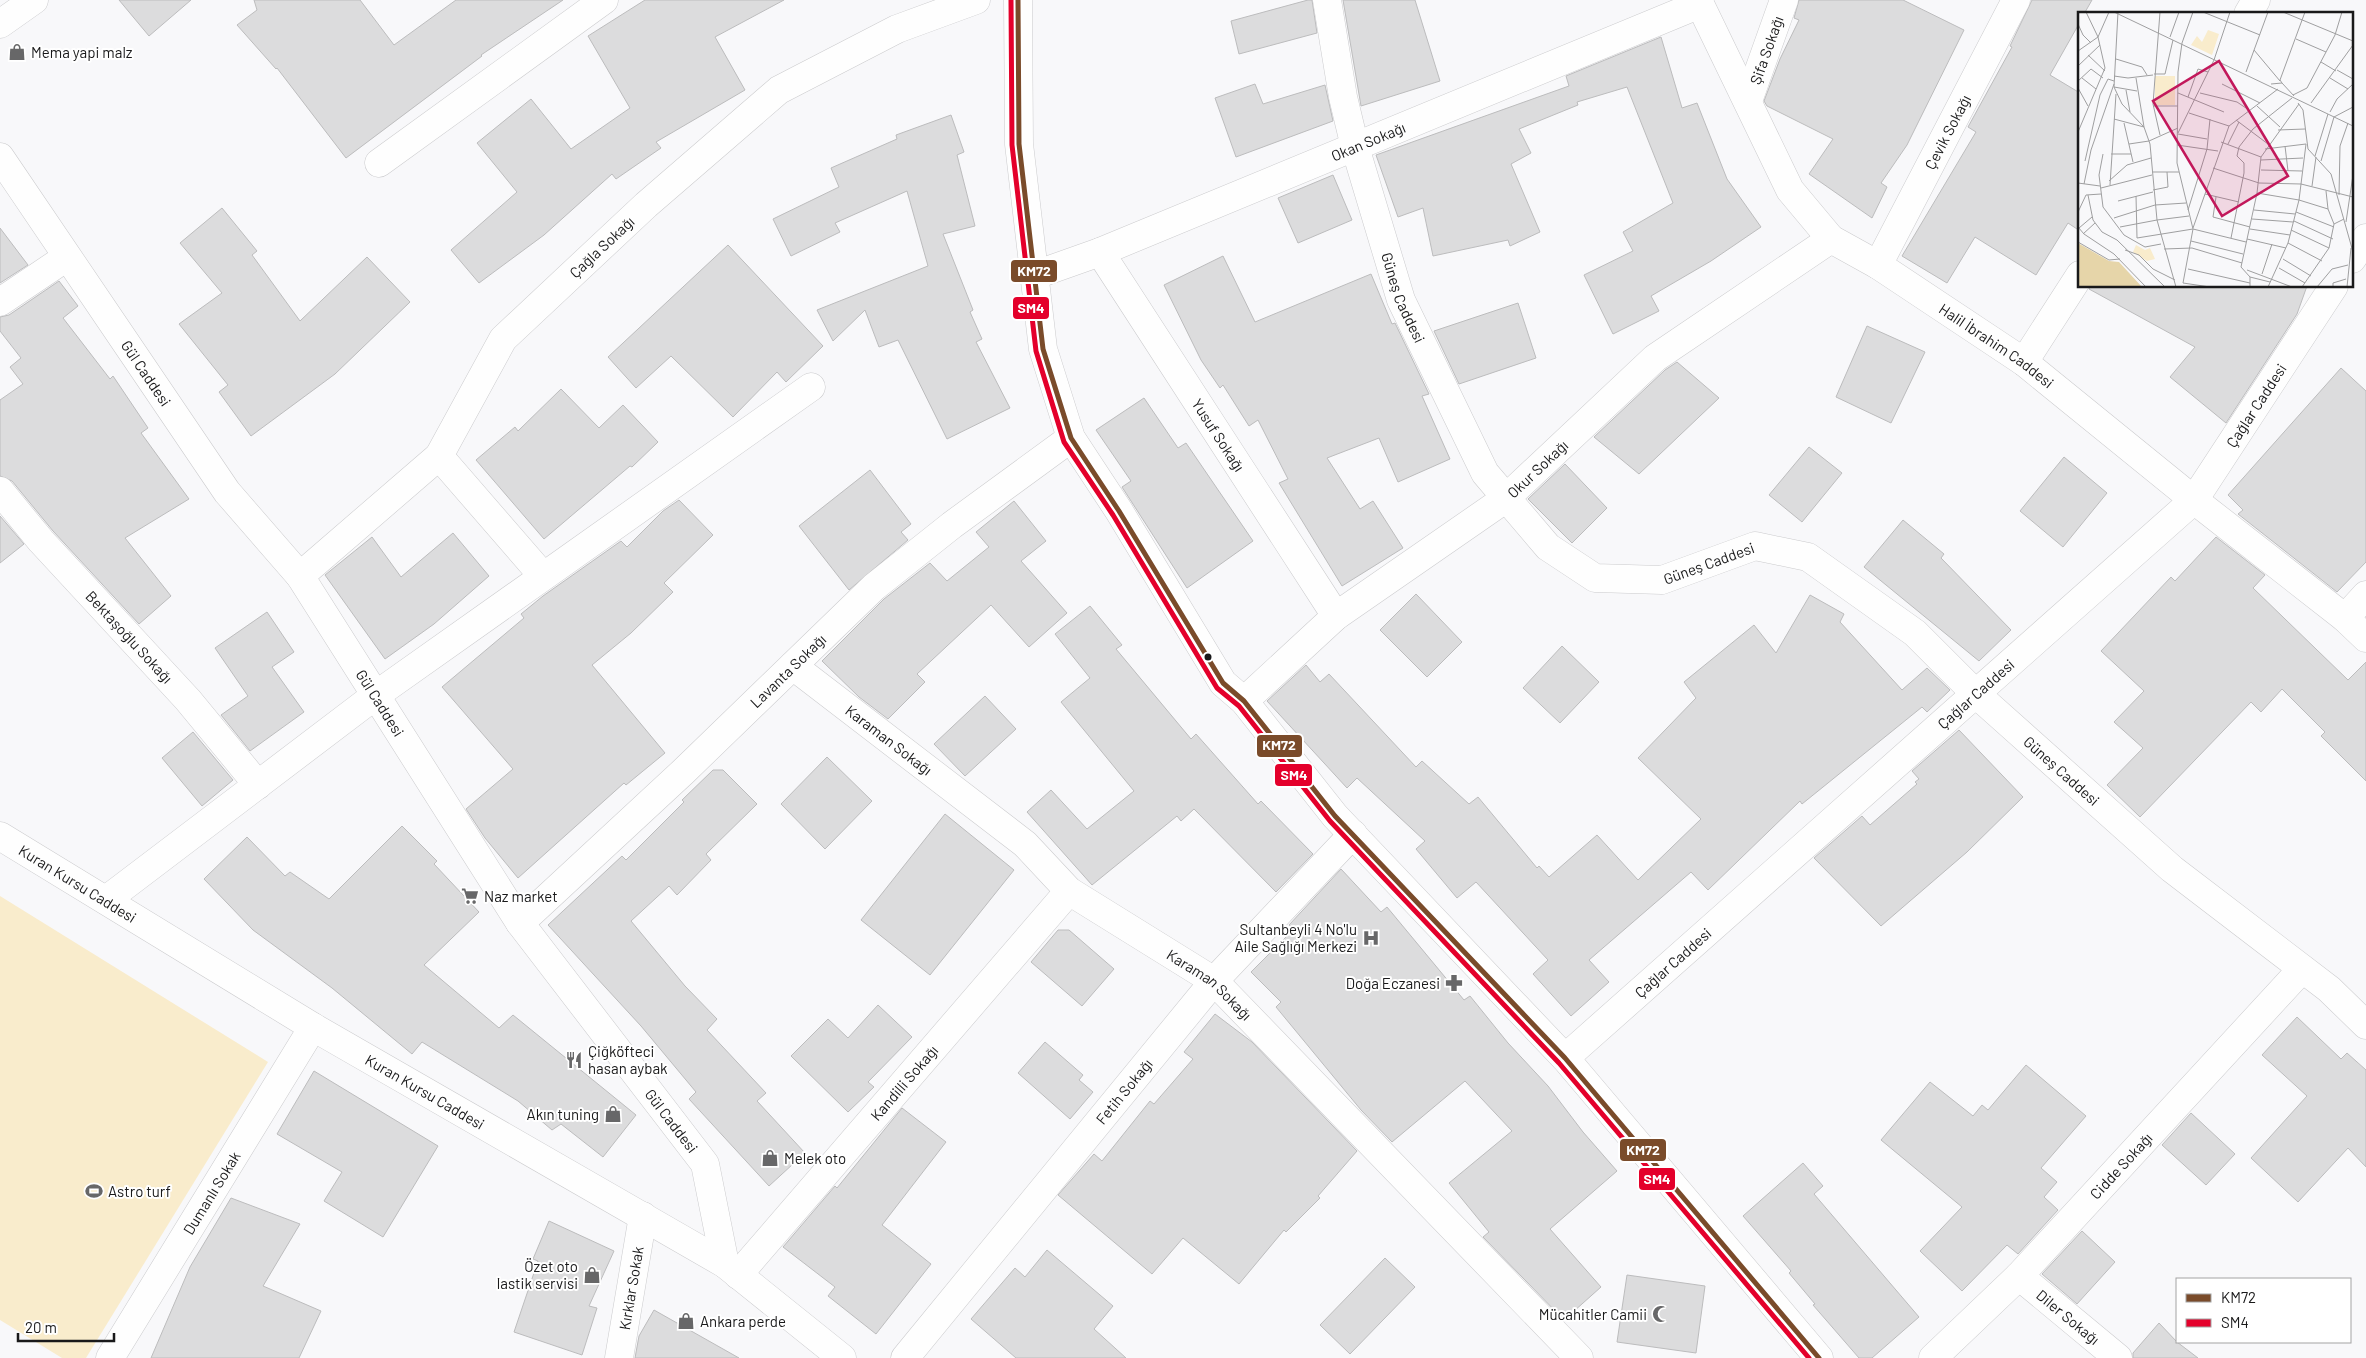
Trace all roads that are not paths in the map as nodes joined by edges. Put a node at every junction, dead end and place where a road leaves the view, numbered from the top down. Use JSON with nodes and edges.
{"nodes":[{"id":1,"x":34,"y":0,"type":"edge"},
{"id":2,"x":604,"y":0,"type":"edge"},
{"id":3,"x":976,"y":0,"type":"edge"},
{"id":4,"x":1018,"y":0,"type":"edge"},
{"id":5,"x":1327,"y":0,"type":"edge"},
{"id":6,"x":1784,"y":0,"type":"edge"},
{"id":7,"x":2016,"y":0,"type":"edge"},
{"id":8,"x":2256,"y":0,"type":"edge"},
{"id":9,"x":1699,"y":2,"type":"edge"},
{"id":10,"x":2249,"y":12,"type":"edge"},
{"id":11,"x":0,"y":24,"type":"edge"},
{"id":12,"x":1748,"y":101,"type":"junction"},
{"id":13,"x":1355,"y":147,"type":"junction"},
{"id":14,"x":0,"y":157,"type":"edge"},
{"id":15,"x":379,"y":163,"type":"dead end"},
{"id":16,"x":2366,"y":238,"type":"edge"},
{"id":17,"x":1831,"y":239,"type":"junction"},
{"id":18,"x":1100,"y":252,"type":"junction"},
{"id":19,"x":2354,"y":256,"type":"edge"},
{"id":20,"x":67,"y":257,"type":"junction"},
{"id":21,"x":1878,"y":264,"type":"junction"},
{"id":22,"x":1035,"y":275,"type":"junction"},
{"id":23,"x":2078,"y":278,"type":"edge"},
{"id":24,"x":2333,"y":288,"type":"edge"},
{"id":25,"x":0,"y":302,"type":"edge"},
{"id":26,"x":2024,"y":362,"type":"junction"},
{"id":27,"x":811,"y":387,"type":"dead end"},
{"id":28,"x":1071,"y":438,"type":"junction"},
{"id":29,"x":439,"y":456,"type":"junction"},
{"id":30,"x":0,"y":491,"type":"edge"},
{"id":31,"x":1505,"y":499,"type":"junction"},
{"id":32,"x":2194,"y":500,"type":"junction"},
{"id":33,"x":300,"y":576,"type":"junction"},
{"id":34,"x":543,"y":576,"type":"junction"},
{"id":35,"x":2366,"y":595,"type":"edge"},
{"id":36,"x":1336,"y":616,"type":"junction"},
{"id":37,"x":2345,"y":618,"type":"junction"},
{"id":38,"x":2366,"y":638,"type":"edge"},
{"id":39,"x":793,"y":666,"type":"junction"},
{"id":40,"x":1976,"y":694,"type":"junction"},
{"id":41,"x":376,"y":695,"type":"junction"},
{"id":42,"x":1244,"y":701,"type":"junction"},
{"id":43,"x":258,"y":785,"type":"junction"},
{"id":44,"x":1353,"y":834,"type":"junction"},
{"id":45,"x":0,"y":836,"type":"edge"},
{"id":46,"x":1069,"y":891,"type":"junction"},
{"id":47,"x":106,"y":900,"type":"junction"},
{"id":48,"x":520,"y":924,"type":"junction"},
{"id":49,"x":2302,"y":969,"type":"junction"},
{"id":50,"x":1214,"y":981,"type":"junction"},
{"id":51,"x":2366,"y":1025,"type":"edge"},
{"id":52,"x":313,"y":1027,"type":"junction"},
{"id":53,"x":1566,"y":1058,"type":"junction"},
{"id":54,"x":643,"y":1216,"type":"junction"},
{"id":55,"x":731,"y":1270,"type":"junction"},
{"id":56,"x":2019,"y":1276,"type":"junction"},
{"id":57,"x":110,"y":1358,"type":"edge"},
{"id":58,"x":619,"y":1358,"type":"edge"},
{"id":59,"x":842,"y":1358,"type":"edge"},
{"id":60,"x":905,"y":1358,"type":"edge"},
{"id":61,"x":1579,"y":1358,"type":"edge"},
{"id":62,"x":1819,"y":1358,"type":"edge"},
{"id":63,"x":1933,"y":1358,"type":"edge"},
{"id":64,"x":2118,"y":1358,"type":"edge"}],
"edges":[{"from":1,"to":11,"type":"street"},
{"from":2,"to":15,"type":"street"},
{"from":3,"to":29,"type":"street","name":"Çağla Sokağı"},
{"from":4,"to":22,"type":"street"},
{"from":5,"to":13,"type":"street","name":"Güneş Caddesi"},
{"from":6,"to":12,"type":"street","name":"Şifa Sokağı"},
{"from":7,"to":21,"type":"street","name":"Çevik Sokağı"},
{"from":8,"to":10,"type":"street"},
{"from":9,"to":12,"type":"street","name":"Halil İbrahim Caddesi"},
{"from":9,"to":13,"type":"street","name":"Okan Sokağı"},
{"from":12,"to":17,"type":"street","name":"Halil İbrahim Caddesi"},
{"from":13,"to":18,"type":"street","name":"Okan Sokağı"},
{"from":13,"to":31,"type":"street","name":"Güneş Caddesi"},
{"from":14,"to":20,"type":"street","name":"Gül Caddesi"},
{"from":16,"to":19,"type":"street"},
{"from":17,"to":21,"type":"street","name":"Halil İbrahim Caddesi"},
{"from":17,"to":31,"type":"street","name":"Okur Sokağı"},
{"from":18,"to":22,"type":"street","name":"Okan Sokağı"},
{"from":18,"to":36,"type":"street","name":"Yusuf Sokağı"},
{"from":20,"to":25,"type":"street"},
{"from":20,"to":33,"type":"street","name":"Gül Caddesi"},
{"from":21,"to":26,"type":"street","name":"Halil İbrahim Caddesi"},
{"from":22,"to":28,"type":"street"},
{"from":23,"to":26,"type":"street"},
{"from":24,"to":32,"type":"street","name":"Çağlar Caddesi"},
{"from":26,"to":32,"type":"street","name":"Halil İbrahim Caddesi"},
{"from":27,"to":34,"type":"street"},
{"from":28,"to":39,"type":"street","name":"Lavanta Sokağı"},
{"from":28,"to":42,"type":"street"},
{"from":29,"to":33,"type":"street","name":"Çağla Sokağı"},
{"from":29,"to":34,"type":"street"},
{"from":30,"to":43,"type":"street","name":"Bektaşoğlu Sokağı"},
{"from":31,"to":36,"type":"street","name":"Okur Sokağı"},
{"from":31,"to":40,"type":"street","name":"Güneş Caddesi"},
{"from":32,"to":37,"type":"street","name":"Halil İbrahim Caddesi"},
{"from":32,"to":40,"type":"street","name":"Çağlar Caddesi"},
{"from":33,"to":41,"type":"street","name":"Gül Caddesi"},
{"from":34,"to":41,"type":"street"},
{"from":35,"to":37,"type":"street"},
{"from":36,"to":42,"type":"street","name":"Okur Sokağı"},
{"from":37,"to":38,"type":"street","name":"Halil İbrahim Caddesi"},
{"from":39,"to":46,"type":"street","name":"Karaman Sokağı"},
{"from":39,"to":48,"type":"street","name":"Lavanta Sokağı"},
{"from":40,"to":49,"type":"street","name":"Güneş Caddesi"},
{"from":40,"to":53,"type":"street","name":"Çağlar Caddesi"},
{"from":41,"to":43,"type":"street"},
{"from":41,"to":48,"type":"street","name":"Gül Caddesi"},
{"from":42,"to":44,"type":"street"},
{"from":43,"to":47,"type":"street"},
{"from":44,"to":50,"type":"street","name":"Fetih Sokağı"},
{"from":44,"to":53,"type":"street"},
{"from":45,"to":47,"type":"street","name":"Kuran Kursu Caddesi"},
{"from":46,"to":50,"type":"street","name":"Karaman Sokağı"},
{"from":46,"to":55,"type":"street","name":"Kandilli Sokağı"},
{"from":47,"to":52,"type":"street","name":"Kuran Kursu Caddesi"},
{"from":48,"to":55,"type":"street","name":"Gül Caddesi"},
{"from":49,"to":51,"type":"street","name":"Güneş Caddesi"},
{"from":49,"to":56,"type":"street","name":"Cidde Sokağı"},
{"from":50,"to":60,"type":"street","name":"Fetih Sokağı"},
{"from":50,"to":61,"type":"street","name":"Karaman Sokağı"},
{"from":52,"to":54,"type":"street","name":"Kuran Kursu Caddesi"},
{"from":52,"to":57,"type":"street","name":"Dumanlı Sokak"},
{"from":53,"to":62,"type":"street"},
{"from":54,"to":55,"type":"street","name":"Kuran Kursu Caddesi"},
{"from":54,"to":58,"type":"street","name":"Kırklar Sokak"},
{"from":55,"to":59,"type":"street","name":"Kuran Kursu Caddesi"},
{"from":56,"to":63,"type":"street","name":"Cidde Sokağı"},
{"from":56,"to":64,"type":"street","name":"Diler Sokağı"}]}
